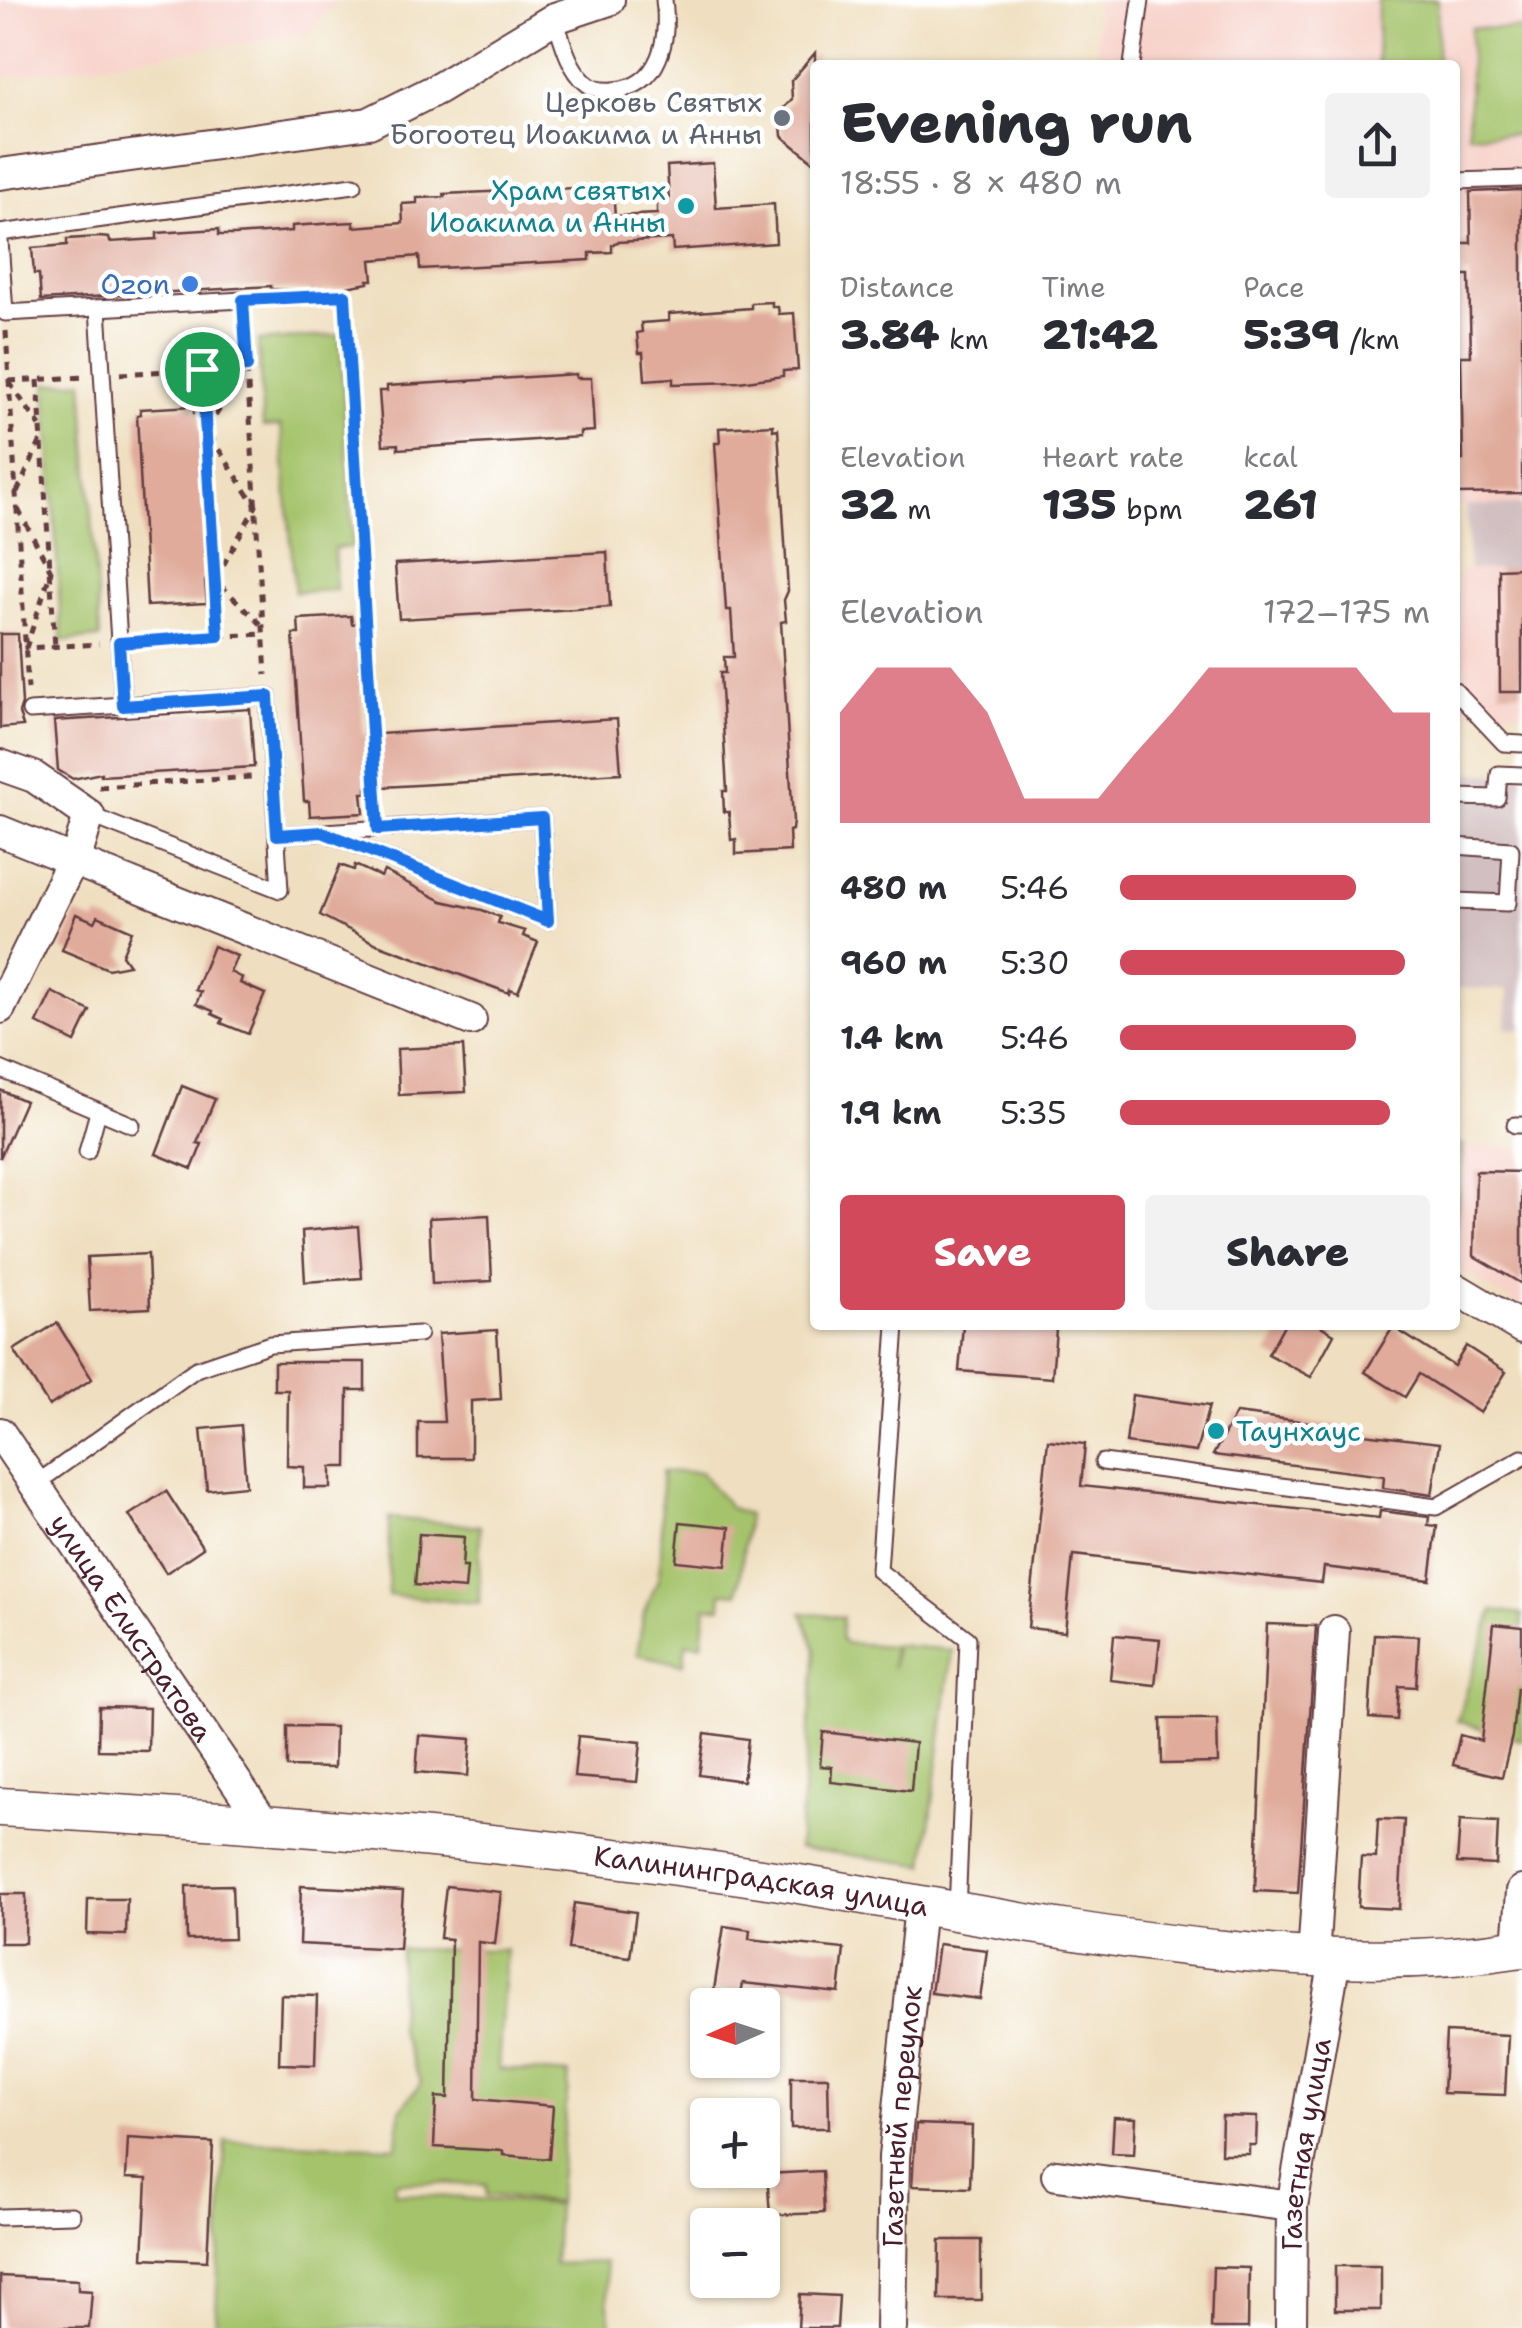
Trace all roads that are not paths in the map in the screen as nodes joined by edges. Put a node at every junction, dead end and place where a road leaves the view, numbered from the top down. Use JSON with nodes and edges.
{"nodes":[{"id":1,"x":609,"y":0,"type":"edge"},
{"id":2,"x":664,"y":0,"type":"edge"},
{"id":3,"x":1141,"y":0,"type":"edge"},
{"id":4,"x":555,"y":18,"type":"junction"},
{"id":5,"x":1133,"y":60,"type":"edge"},
{"id":6,"x":0,"y":174,"type":"edge"},
{"id":7,"x":1522,"y":179,"type":"edge"},
{"id":8,"x":1460,"y":181,"type":"edge"},
{"id":9,"x":354,"y":185,"type":"dead end"},
{"id":10,"x":0,"y":237,"type":"edge"},
{"id":11,"x":243,"y":300,"type":"road end"},
{"id":12,"x":98,"y":308,"type":"junction"},
{"id":13,"x":1460,"y":696,"type":"edge"},
{"id":14,"x":123,"y":706,"type":"junction"},
{"id":15,"x":30,"y":711,"type":"road end"},
{"id":16,"x":1522,"y":744,"type":"edge"},
{"id":17,"x":0,"y":765,"type":"edge"},
{"id":18,"x":1522,"y":775,"type":"edge"},
{"id":19,"x":1460,"y":797,"type":"edge"},
{"id":20,"x":89,"y":815,"type":"junction"},
{"id":21,"x":0,"y":831,"type":"edge"},
{"id":22,"x":322,"y":832,"type":"junction"},
{"id":23,"x":277,"y":835,"type":"junction"},
{"id":24,"x":1460,"y":846,"type":"edge"},
{"id":25,"x":71,"y":860,"type":"junction"},
{"id":26,"x":1460,"y":901,"type":"edge"},
{"id":27,"x":0,"y":1008,"type":"edge"},
{"id":28,"x":471,"y":1020,"type":"dead end"},
{"id":29,"x":0,"y":1069,"type":"edge"},
{"id":30,"x":98,"y":1112,"type":"junction"},
{"id":31,"x":132,"y":1125,"type":"dead end"},
{"id":32,"x":87,"y":1152,"type":"dead end"},
{"id":33,"x":1460,"y":1291,"type":"edge"},
{"id":34,"x":1522,"y":1328,"type":"edge"},
{"id":35,"x":896,"y":1330,"type":"edge"},
{"id":36,"x":419,"y":1334,"type":"dead end"},
{"id":37,"x":0,"y":1433,"type":"edge"},
{"id":38,"x":1522,"y":1458,"type":"edge"},
{"id":39,"x":1103,"y":1462,"type":"dead end"},
{"id":40,"x":37,"y":1484,"type":"junction"},
{"id":41,"x":1334,"y":1631,"type":"dead end"},
{"id":42,"x":0,"y":1807,"type":"edge"},
{"id":43,"x":264,"y":1822,"type":"junction"},
{"id":44,"x":1522,"y":1892,"type":"edge"},
{"id":45,"x":938,"y":1909,"type":"junction"},
{"id":46,"x":1521,"y":1953,"type":"edge"},
{"id":47,"x":1324,"y":1959,"type":"junction"},
{"id":48,"x":1056,"y":2175,"type":"dead end"},
{"id":49,"x":1292,"y":2206,"type":"junction"},
{"id":50,"x":72,"y":2215,"type":"dead end"},
{"id":51,"x":0,"y":2217,"type":"edge"},
{"id":52,"x":892,"y":2328,"type":"edge"},
{"id":53,"x":1290,"y":2328,"type":"edge"}],
"edges":[{"from":1,"to":4,"type":"street"},
{"from":2,"to":4,"type":"lane"},
{"from":3,"to":5,"type":"lane"},
{"from":4,"to":6,"type":"street"},
{"from":7,"to":8,"type":"lane"},
{"from":9,"to":10,"type":"lane"},
{"from":10,"to":12,"type":"lane"},
{"from":11,"to":12,"type":"lane"},
{"from":12,"to":14,"type":"lane"},
{"from":13,"to":16,"type":"lane"},
{"from":14,"to":15,"type":"lane"},
{"from":14,"to":23,"type":"lane"},
{"from":17,"to":20,"type":"street"},
{"from":18,"to":19,"type":"lane"},
{"from":20,"to":23,"type":"lane"},
{"from":20,"to":25,"type":"street"},
{"from":21,"to":25,"type":"street"},
{"from":22,"to":22,"type":"lane"},
{"from":22,"to":23,"type":"lane"},
{"from":24,"to":26,"type":"lane"},
{"from":25,"to":27,"type":"street"},
{"from":25,"to":28,"type":"street"},
{"from":29,"to":30,"type":"lane"},
{"from":30,"to":31,"type":"lane"},
{"from":30,"to":32,"type":"lane"},
{"from":33,"to":34,"type":"street"},
{"from":35,"to":45,"type":"lane"},
{"from":36,"to":40,"type":"lane"},
{"from":37,"to":40,"type":"street","name":"улица Елистратова"},
{"from":38,"to":39,"type":"lane"},
{"from":40,"to":43,"type":"street","name":"улица Елистратова"},
{"from":41,"to":47,"type":"street","name":"Газетная улица"},
{"from":42,"to":43,"type":"street","name":"Калининградская улица"},
{"from":43,"to":45,"type":"street","name":"Калининградская улица"},
{"from":44,"to":46,"type":"street"},
{"from":45,"to":47,"type":"street","name":"Калининградская улица"},
{"from":45,"to":52,"type":"street","name":"Газетный переулок"},
{"from":46,"to":47,"type":"street","name":"Калининградская улица"},
{"from":47,"to":49,"type":"street","name":"Газетная улица"},
{"from":48,"to":49,"type":"street"},
{"from":49,"to":53,"type":"street","name":"Газетная улица"},
{"from":50,"to":51,"type":"lane"}]}
